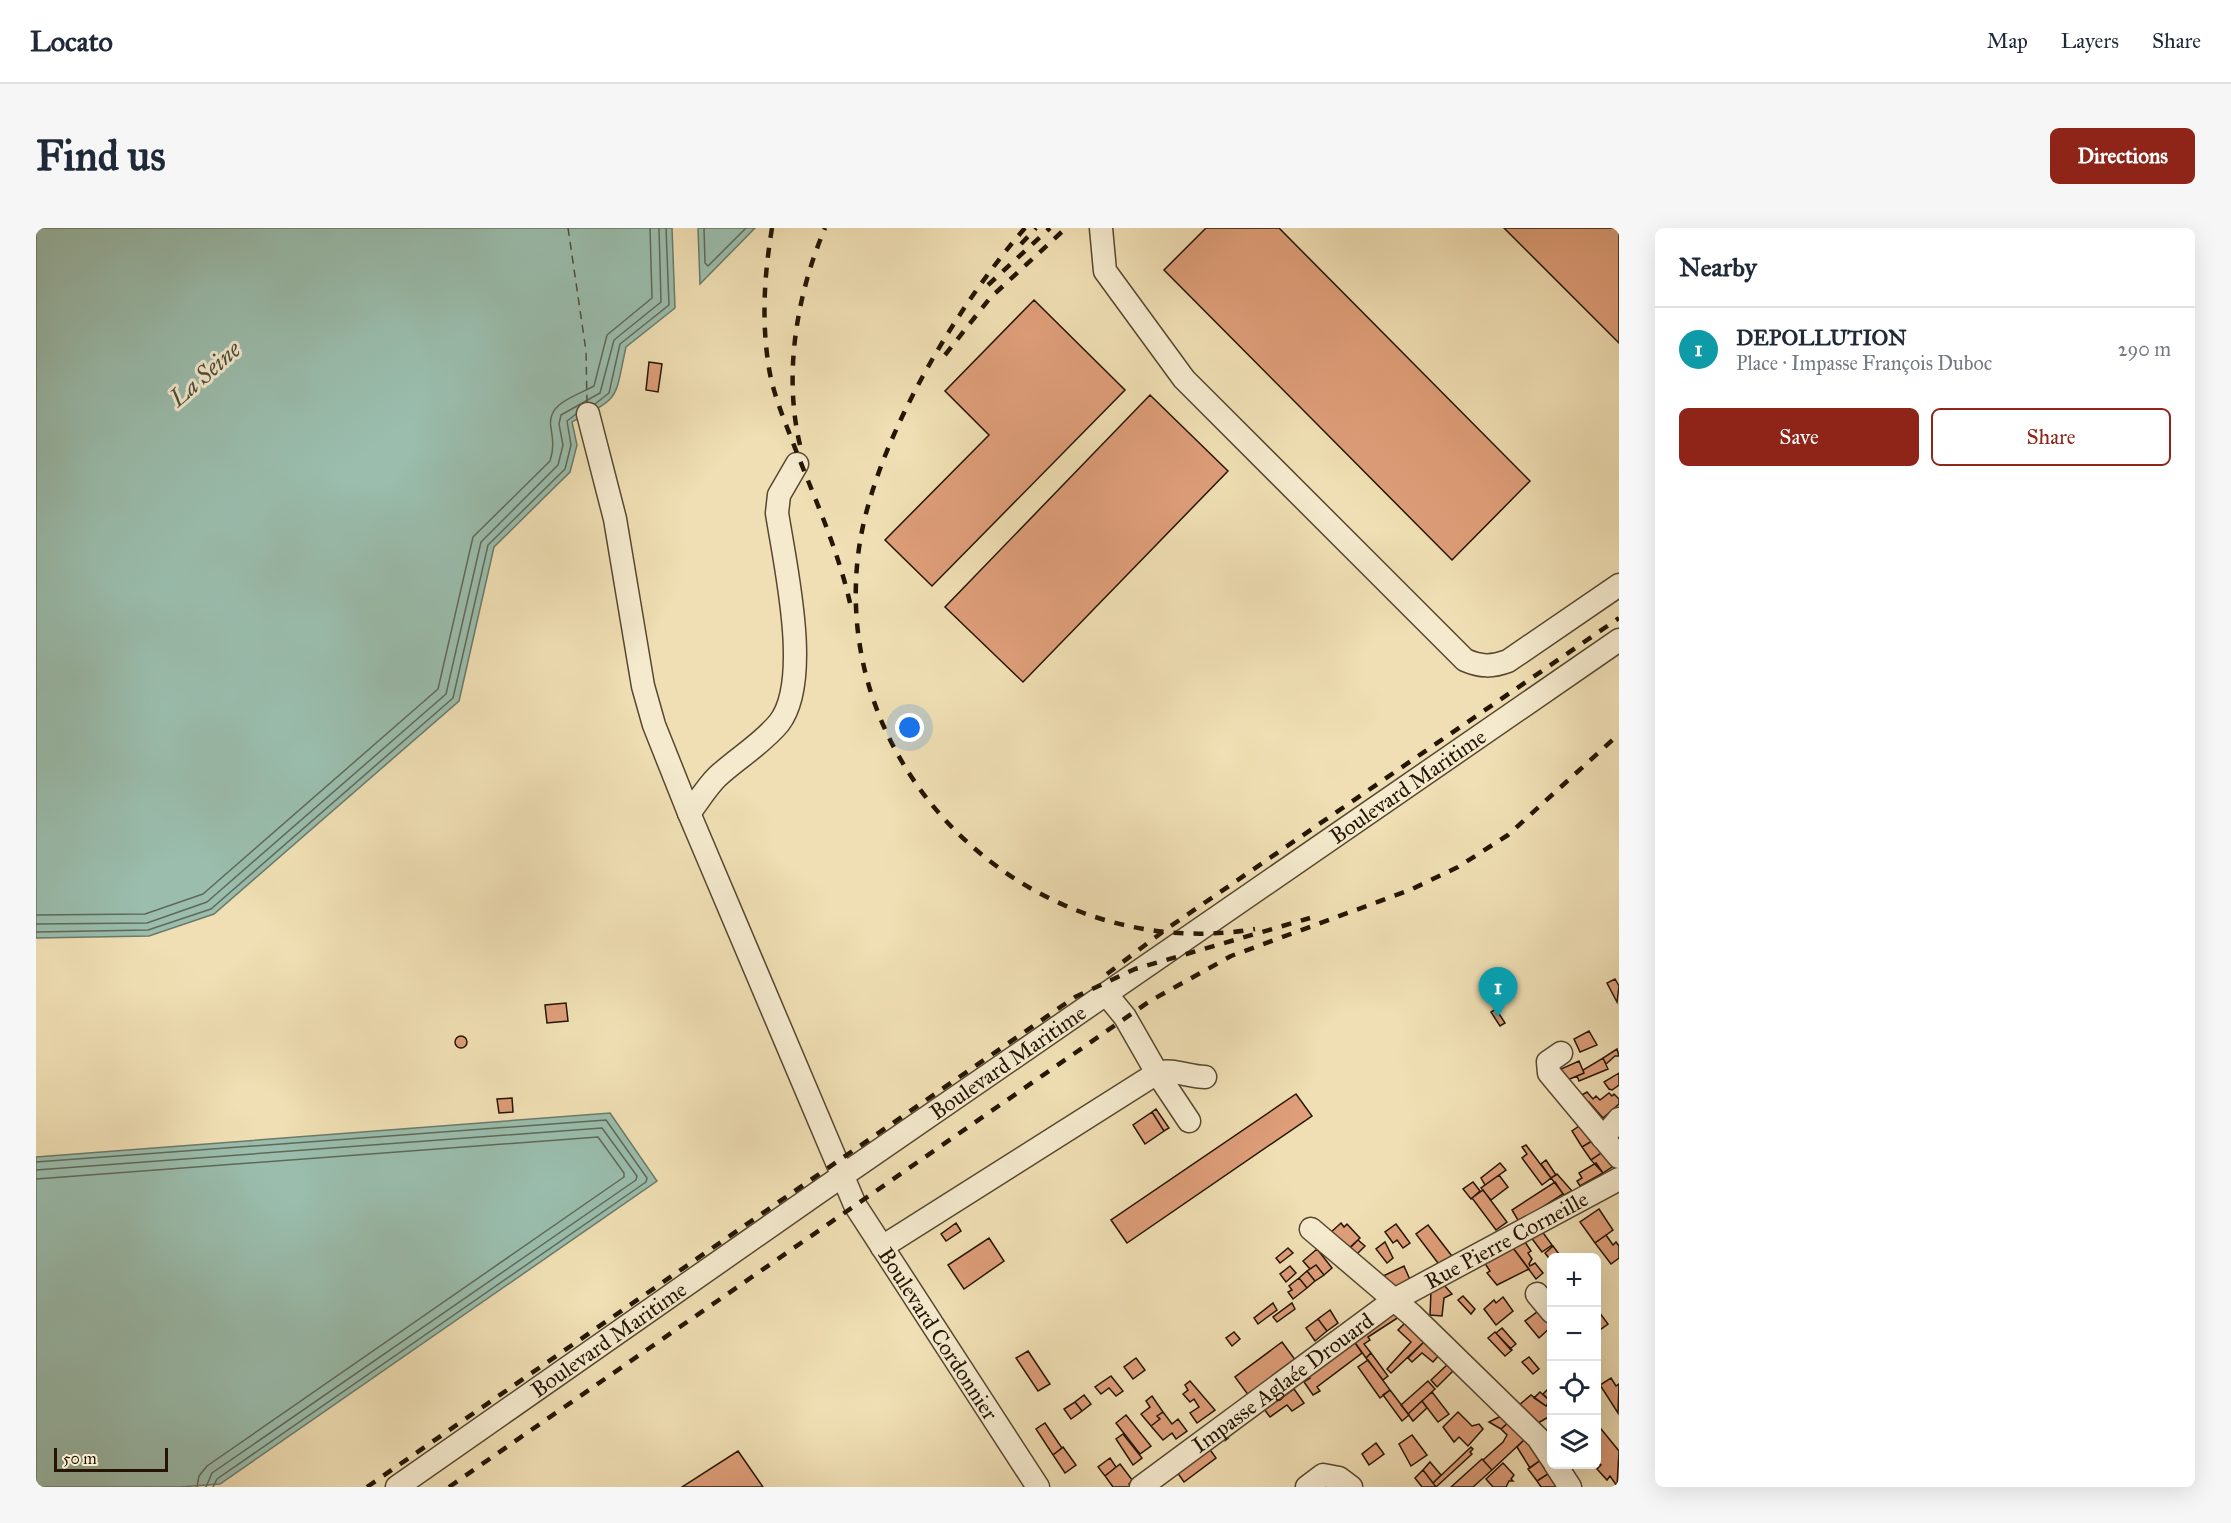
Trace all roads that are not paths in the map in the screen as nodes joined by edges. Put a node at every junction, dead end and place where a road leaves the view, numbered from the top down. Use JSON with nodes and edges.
{"nodes":[{"id":1,"x":1101,"y":228,"type":"edge"},
{"id":2,"x":588,"y":414,"type":"dead end"},
{"id":3,"x":797,"y":464,"type":"dead end"},
{"id":4,"x":1619,"y":585,"type":"edge"},
{"id":5,"x":794,"y":631,"type":"junction"},
{"id":6,"x":1619,"y":640,"type":"edge"},
{"id":7,"x":689,"y":813,"type":"junction"},
{"id":8,"x":721,"y":891,"type":"junction"},
{"id":9,"x":1107,"y":995,"type":"junction"},
{"id":10,"x":1561,"y":1053,"type":"dead end"},
{"id":11,"x":1157,"y":1073,"type":"junction"},
{"id":12,"x":1205,"y":1077,"type":"dead end"},
{"id":13,"x":1619,"y":1119,"type":"edge"},
{"id":14,"x":1190,"y":1121,"type":"dead end"},
{"id":15,"x":1603,"y":1138,"type":"junction"},
{"id":16,"x":1619,"y":1157,"type":"edge"},
{"id":17,"x":843,"y":1176,"type":"junction"},
{"id":18,"x":1619,"y":1179,"type":"edge"},
{"id":19,"x":1311,"y":1229,"type":"dead end"},
{"id":20,"x":882,"y":1247,"type":"junction"},
{"id":21,"x":1537,"y":1294,"type":"dead end"},
{"id":22,"x":1394,"y":1300,"type":"junction"},
{"id":23,"x":1547,"y":1307,"type":"edge"},
{"id":24,"x":1545,"y":1433,"type":"edge"},
{"id":25,"x":1558,"y":1469,"type":"edge"},
{"id":26,"x":397,"y":1487,"type":"edge"},
{"id":27,"x":1038,"y":1487,"type":"edge"},
{"id":28,"x":1141,"y":1487,"type":"edge"},
{"id":29,"x":1307,"y":1487,"type":"edge"},
{"id":30,"x":1351,"y":1487,"type":"edge"},
{"id":31,"x":1570,"y":1487,"type":"edge"}],
"edges":[{"from":1,"to":4,"type":"street"},
{"from":2,"to":7,"type":"street"},
{"from":3,"to":5,"type":"street"},
{"from":5,"to":7,"type":"street"},
{"from":5,"to":8,"type":"street"},
{"from":6,"to":9,"type":"street","name":"Boulevard Maritime"},
{"from":7,"to":8,"type":"street"},
{"from":8,"to":17,"type":"street","name":"Boulevard Cordonnier"},
{"from":9,"to":11,"type":"street"},
{"from":9,"to":17,"type":"street","name":"Boulevard Maritime"},
{"from":10,"to":15,"type":"street"},
{"from":11,"to":12,"type":"street"},
{"from":11,"to":14,"type":"street"},
{"from":11,"to":20,"type":"street"},
{"from":13,"to":15,"type":"street"},
{"from":15,"to":16,"type":"street"},
{"from":17,"to":20,"type":"street","name":"Boulevard Cordonnier"},
{"from":17,"to":26,"type":"street","name":"Boulevard Maritime"},
{"from":18,"to":22,"type":"street","name":"Rue Pierre Corneille"},
{"from":19,"to":22,"type":"street"},
{"from":20,"to":27,"type":"street","name":"Boulevard Cordonnier"},
{"from":21,"to":23,"type":"street"},
{"from":22,"to":24,"type":"street"},
{"from":22,"to":28,"type":"street","name":"Impasse Aglaée Drouard"},
{"from":25,"to":31,"type":"street"},
{"from":29,"to":30,"type":"street"}]}
